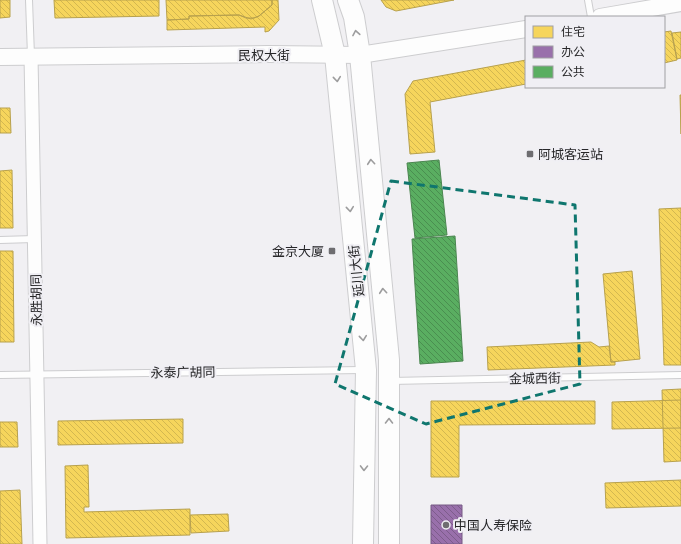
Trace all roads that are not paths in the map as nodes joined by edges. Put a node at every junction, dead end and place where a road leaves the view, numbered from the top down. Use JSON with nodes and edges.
{"nodes":[{"id":1,"x":29,"y":0,"type":"edge"},
{"id":2,"x":322,"y":0,"type":"edge"},
{"id":3,"x":348,"y":0,"type":"edge"},
{"id":4,"x":588,"y":0,"type":"edge"},
{"id":5,"x":681,"y":3,"type":"edge"},
{"id":6,"x":591,"y":16,"type":"edge"},
{"id":7,"x":606,"y":16,"type":"edge"},
{"id":8,"x":525,"y":29,"type":"edge"},
{"id":9,"x":335,"y":55,"type":"junction"},
{"id":10,"x":31,"y":56,"type":"junction"},
{"id":11,"x":360,"y":56,"type":"junction"},
{"id":12,"x":0,"y":57,"type":"edge"},
{"id":13,"x":34,"y":239,"type":"junction"},
{"id":14,"x":0,"y":240,"type":"edge"},
{"id":15,"x":366,"y":370,"type":"junction"},
{"id":16,"x":37,"y":374,"type":"junction"},
{"id":17,"x":0,"y":375,"type":"edge"},
{"id":18,"x":681,"y":375,"type":"edge"},
{"id":19,"x":389,"y":381,"type":"junction"},
{"id":20,"x":40,"y":544,"type":"edge"},
{"id":21,"x":363,"y":544,"type":"edge"},
{"id":22,"x":389,"y":544,"type":"edge"}],
"edges":[{"from":1,"to":10,"type":"lane"},
{"from":2,"to":9,"type":"main road","name":"延川大街"},
{"from":11,"to":3,"type":"main road","name":"延川大街","one_way":true},
{"from":4,"to":6,"type":"lane"},
{"from":5,"to":7,"type":"street"},
{"from":8,"to":11,"type":"street","name":"民权大街"},
{"from":9,"to":10,"type":"street","name":"民权大街"},
{"from":9,"to":11,"type":"street","name":"民权大街"},
{"from":9,"to":15,"type":"main road","name":"延川大街","one_way":true},
{"from":10,"to":12,"type":"street","name":"民权大街"},
{"from":10,"to":13,"type":"street","name":"永胜胡同"},
{"from":19,"to":11,"type":"main road","name":"延川大街","one_way":true},
{"from":13,"to":14,"type":"lane"},
{"from":13,"to":16,"type":"street","name":"永胜胡同"},
{"from":15,"to":16,"type":"lane","name":"永泰广胡同"},
{"from":15,"to":21,"type":"main road","name":"延川大街","one_way":true},
{"from":16,"to":17,"type":"lane","name":"永泰广胡同"},
{"from":16,"to":20,"type":"street","name":"永胜胡同"},
{"from":18,"to":19,"type":"lane","name":"金城西街"},
{"from":22,"to":19,"type":"main road","name":"延川大街","one_way":true}]}
